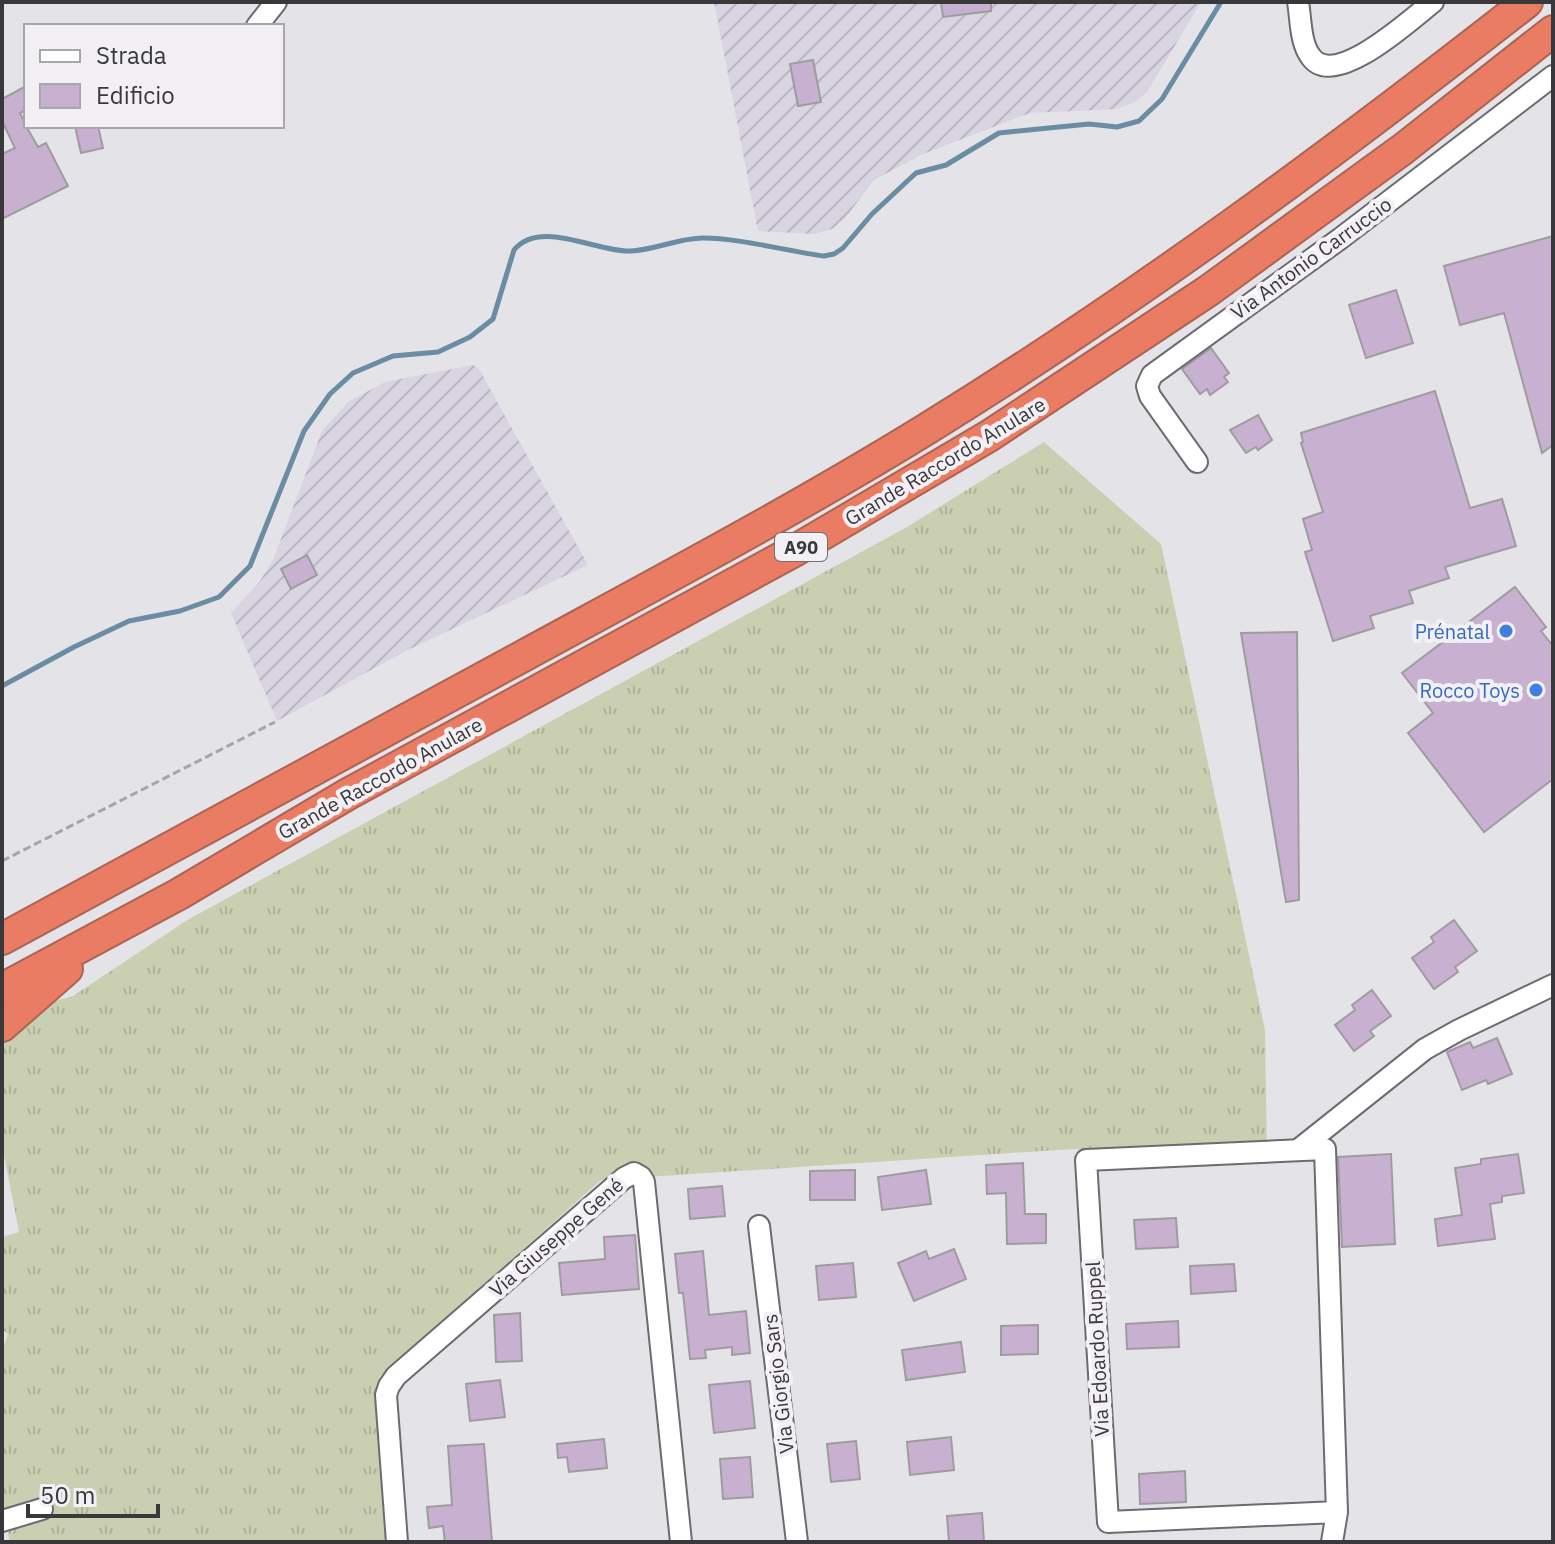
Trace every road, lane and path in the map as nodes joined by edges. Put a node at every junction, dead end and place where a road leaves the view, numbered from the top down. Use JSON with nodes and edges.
{"nodes":[{"id":1,"x":276,"y":2,"type":"edge"},
{"id":2,"x":1298,"y":2,"type":"edge"},
{"id":3,"x":1433,"y":2,"type":"edge"},
{"id":4,"x":1527,"y":2,"type":"edge"},
{"id":5,"x":259,"y":24,"type":"edge"},
{"id":6,"x":1553,"y":31,"type":"edge"},
{"id":7,"x":1553,"y":76,"type":"edge"},
{"id":8,"x":1197,"y":462,"type":"dead end"},
{"id":9,"x":275,"y":722,"type":"dead end"},
{"id":10,"x":2,"y":861,"type":"edge"},
{"id":11,"x":179,"y":894,"type":"junction"},
{"id":12,"x":2,"y":939,"type":"edge"},
{"id":13,"x":1553,"y":985,"type":"edge"},
{"id":14,"x":2,"y":989,"type":"edge"},
{"id":15,"x":2,"y":1026,"type":"edge"},
{"id":16,"x":1298,"y":1150,"type":"junction"},
{"id":17,"x":759,"y":1226,"type":"dead end"},
{"id":18,"x":42,"y":1509,"type":"dead end"},
{"id":19,"x":1337,"y":1512,"type":"junction"},
{"id":20,"x":2,"y":1521,"type":"edge"},
{"id":21,"x":397,"y":1542,"type":"edge"},
{"id":22,"x":681,"y":1542,"type":"edge"},
{"id":23,"x":797,"y":1542,"type":"edge"},
{"id":24,"x":1332,"y":1542,"type":"edge"}],
"edges":[{"from":1,"to":5,"type":"street"},
{"from":2,"to":3,"type":"street"},
{"from":4,"to":12,"type":"highway","name":"Grande Raccordo Anulare","number":"A90"},
{"from":6,"to":11,"type":"highway","name":"Grande Raccordo Anulare","number":"A90"},
{"from":7,"to":8,"type":"street","name":"Via Antonio Carruccio"},
{"from":9,"to":10,"type":"path"},
{"from":11,"to":14,"type":"highway","name":"Grande Raccordo Anulare","number":"A90"},
{"from":11,"to":15,"type":"highway"},
{"from":13,"to":16,"type":"street"},
{"from":16,"to":19,"type":"street","name":"Via Edoardo Ruppel"},
{"from":16,"to":19,"type":"street","name":"Via Edoardo Ruppel"},
{"from":17,"to":23,"type":"street","name":"Via Giorgio Sars"},
{"from":18,"to":20,"type":"street"},
{"from":19,"to":24,"type":"street","name":"Via Edoardo Ruppel"},
{"from":21,"to":22,"type":"street","name":"Via Giuseppe Gené"}]}
